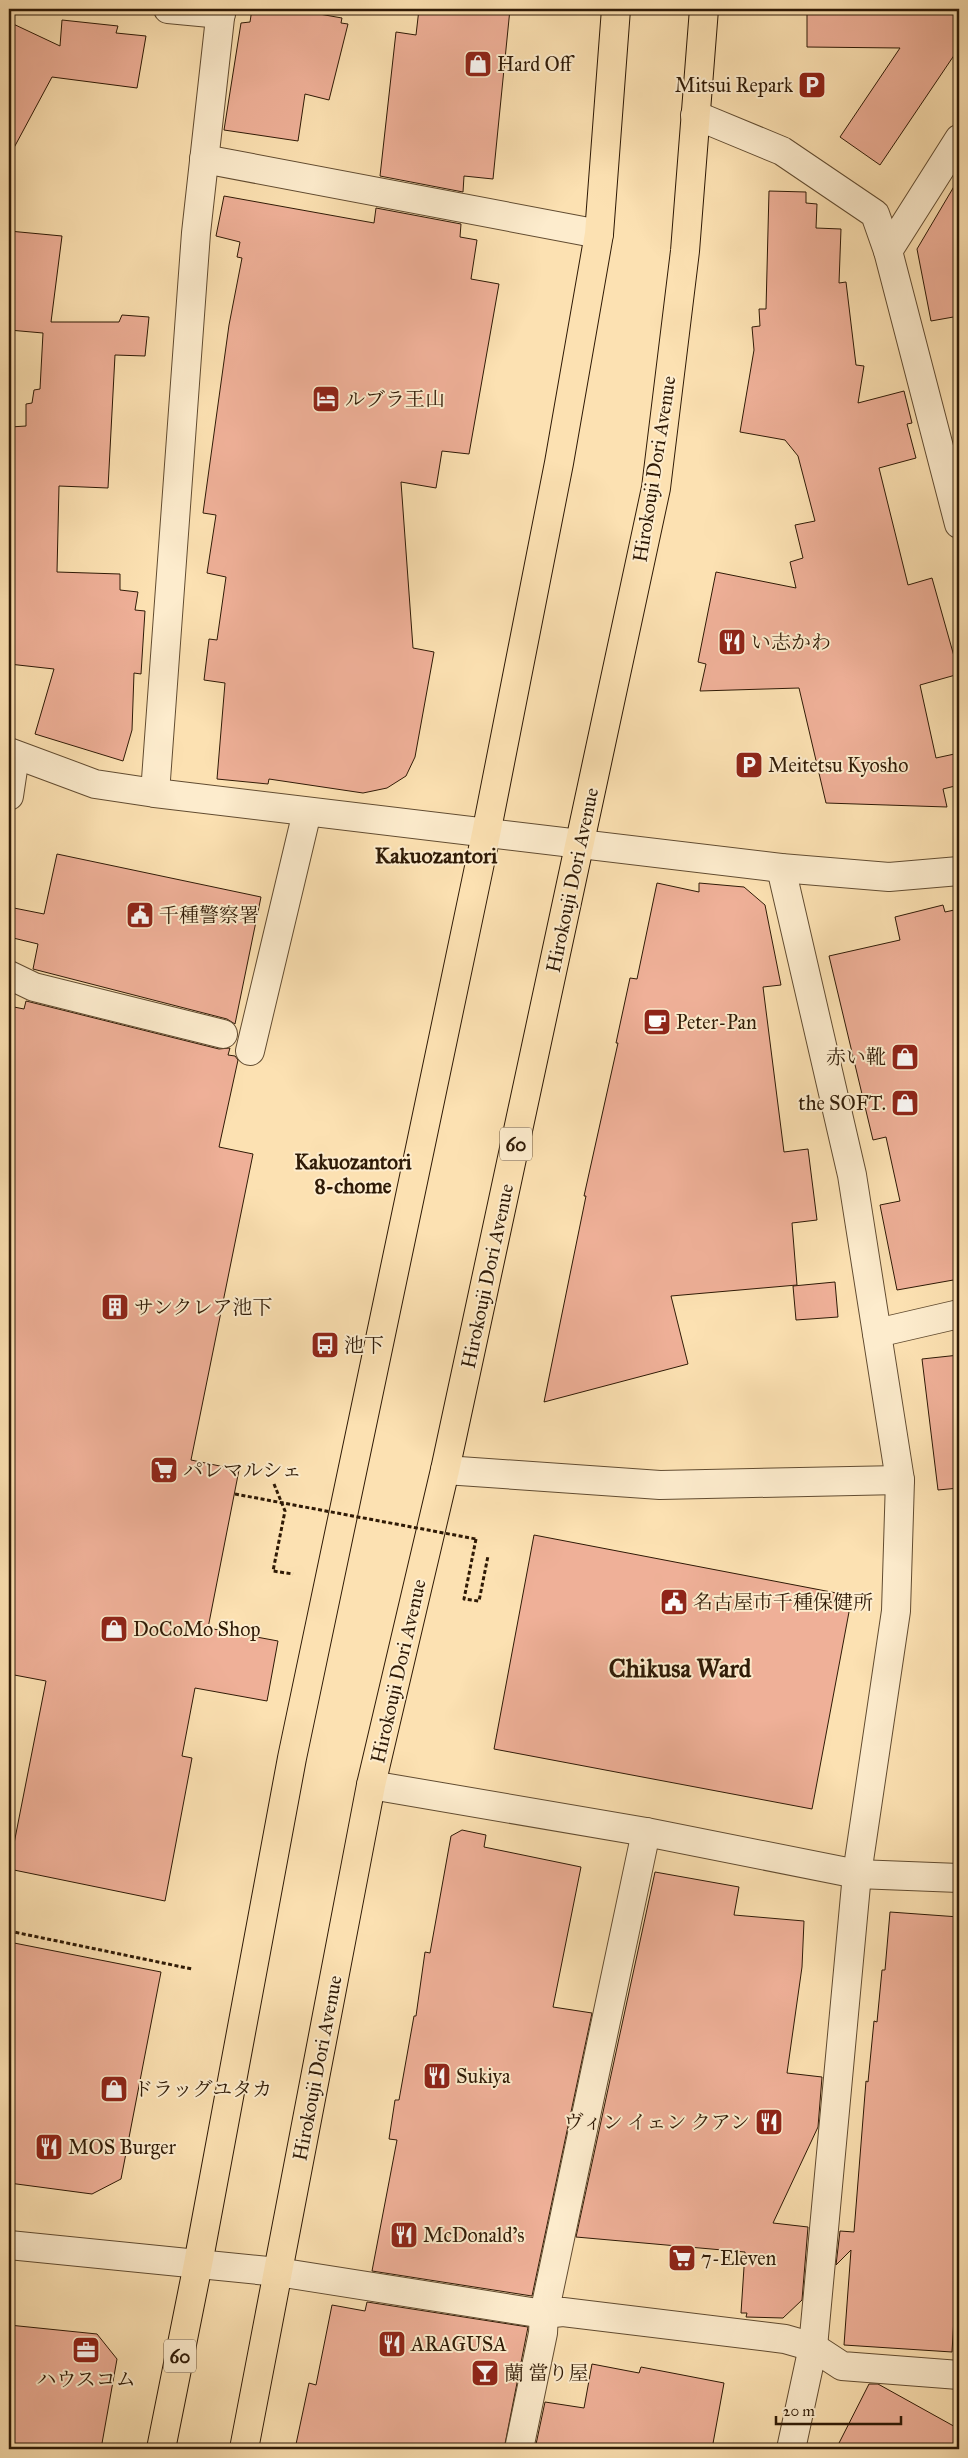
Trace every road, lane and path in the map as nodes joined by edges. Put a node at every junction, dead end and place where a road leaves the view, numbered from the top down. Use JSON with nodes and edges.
{"nodes":[{"id":1,"x":168,"y":9,"type":"edge"},
{"id":2,"x":616,"y":9,"type":"edge"},
{"id":3,"x":704,"y":9,"type":"edge"},
{"id":4,"x":221,"y":11,"type":"edge"},
{"id":5,"x":695,"y":115,"type":"junction"},
{"id":6,"x":959,"y":139,"type":"edge"},
{"id":7,"x":204,"y":159,"type":"junction"},
{"id":8,"x":599,"y":234,"type":"junction"},
{"id":9,"x":888,"y":252,"type":"junction"},
{"id":10,"x":959,"y":524,"type":"edge"},
{"id":11,"x":12,"y":754,"type":"edge"},
{"id":12,"x":155,"y":793,"type":"junction"},
{"id":13,"x":9,"y":796,"type":"edge"},
{"id":14,"x":307,"y":812,"type":"junction"},
{"id":15,"x":486,"y":834,"type":"junction"},
{"id":16,"x":580,"y":845,"type":"junction"},
{"id":17,"x":781,"y":868,"type":"junction"},
{"id":18,"x":959,"y":872,"type":"edge"},
{"id":19,"x":9,"y":975,"type":"edge"},
{"id":20,"x":223,"y":1034,"type":"dead end"},
{"id":21,"x":250,"y":1051,"type":"dead end"},
{"id":22,"x":959,"y":1314,"type":"edge"},
{"id":23,"x":877,"y":1333,"type":"junction"},
{"id":24,"x":445,"y":1470,"type":"junction"},
{"id":25,"x":900,"y":1480,"type":"junction"},
{"id":26,"x":274,"y":1484,"type":"dead end"},
{"id":27,"x":235,"y":1494,"type":"dead end"},
{"id":28,"x":306,"y":1507,"type":"junction"},
{"id":29,"x":304,"y":1517,"type":"dead end"},
{"id":30,"x":488,"y":1556,"type":"dead end"},
{"id":31,"x":295,"y":1565,"type":"dead end"},
{"id":32,"x":372,"y":1784,"type":"junction"},
{"id":33,"x":646,"y":1832,"type":"junction"},
{"id":34,"x":856,"y":1874,"type":"junction"},
{"id":35,"x":959,"y":1878,"type":"edge"},
{"id":36,"x":9,"y":1931,"type":"edge"},
{"id":37,"x":192,"y":1969,"type":"dead end"},
{"id":38,"x":9,"y":2245,"type":"edge"},
{"id":39,"x":198,"y":2264,"type":"junction"},
{"id":40,"x":278,"y":2272,"type":"junction"},
{"id":41,"x":544,"y":2314,"type":"junction"},
{"id":42,"x":813,"y":2346,"type":"junction"},
{"id":43,"x":959,"y":2375,"type":"edge"},
{"id":44,"x":160,"y":2449,"type":"edge"},
{"id":45,"x":244,"y":2449,"type":"edge"},
{"id":46,"x":519,"y":2449,"type":"edge"},
{"id":47,"x":791,"y":2449,"type":"edge"}],
"edges":[{"from":1,"to":4,"type":"street"},
{"from":2,"to":8,"type":"main road","number":"60"},
{"from":3,"to":5,"type":"main road","name":"Hirokouji Dori Avenue","number":"60"},
{"from":4,"to":7,"type":"street"},
{"from":5,"to":9,"type":"street"},
{"from":5,"to":16,"type":"main road","name":"Hirokouji Dori Avenue","number":"60"},
{"from":6,"to":9,"type":"street"},
{"from":7,"to":8,"type":"street"},
{"from":7,"to":12,"type":"street"},
{"from":8,"to":15,"type":"main road","number":"60"},
{"from":9,"to":10,"type":"street"},
{"from":11,"to":12,"type":"street"},
{"from":11,"to":13,"type":"street"},
{"from":12,"to":14,"type":"street"},
{"from":14,"to":15,"type":"street"},
{"from":14,"to":21,"type":"street"},
{"from":15,"to":16,"type":"street"},
{"from":15,"to":39,"type":"main road","number":"60"},
{"from":16,"to":17,"type":"street"},
{"from":16,"to":24,"type":"main road","name":"Hirokouji Dori Avenue","number":"60"},
{"from":17,"to":18,"type":"street"},
{"from":17,"to":23,"type":"street"},
{"from":19,"to":20,"type":"street"},
{"from":22,"to":23,"type":"street"},
{"from":23,"to":25,"type":"street"},
{"from":24,"to":25,"type":"street"},
{"from":24,"to":32,"type":"main road","name":"Hirokouji Dori Avenue","number":"60"},
{"from":25,"to":34,"type":"street"},
{"from":26,"to":31,"type":"path"},
{"from":27,"to":28,"type":"path","bridge":true},
{"from":28,"to":29,"type":"path"},
{"from":28,"to":30,"type":"path","bridge":true},
{"from":32,"to":33,"type":"street"},
{"from":32,"to":40,"type":"main road","name":"Hirokouji Dori Avenue","number":"60"},
{"from":33,"to":34,"type":"street"},
{"from":33,"to":41,"type":"street"},
{"from":34,"to":35,"type":"street"},
{"from":34,"to":42,"type":"street"},
{"from":36,"to":37,"type":"path"},
{"from":38,"to":39,"type":"street"},
{"from":39,"to":40,"type":"street"},
{"from":39,"to":44,"type":"main road","number":"60"},
{"from":40,"to":41,"type":"street"},
{"from":40,"to":45,"type":"main road","name":"Hirokouji Dori Avenue","number":"60"},
{"from":41,"to":42,"type":"street"},
{"from":41,"to":46,"type":"street"},
{"from":42,"to":43,"type":"street"},
{"from":42,"to":47,"type":"street"}]}
